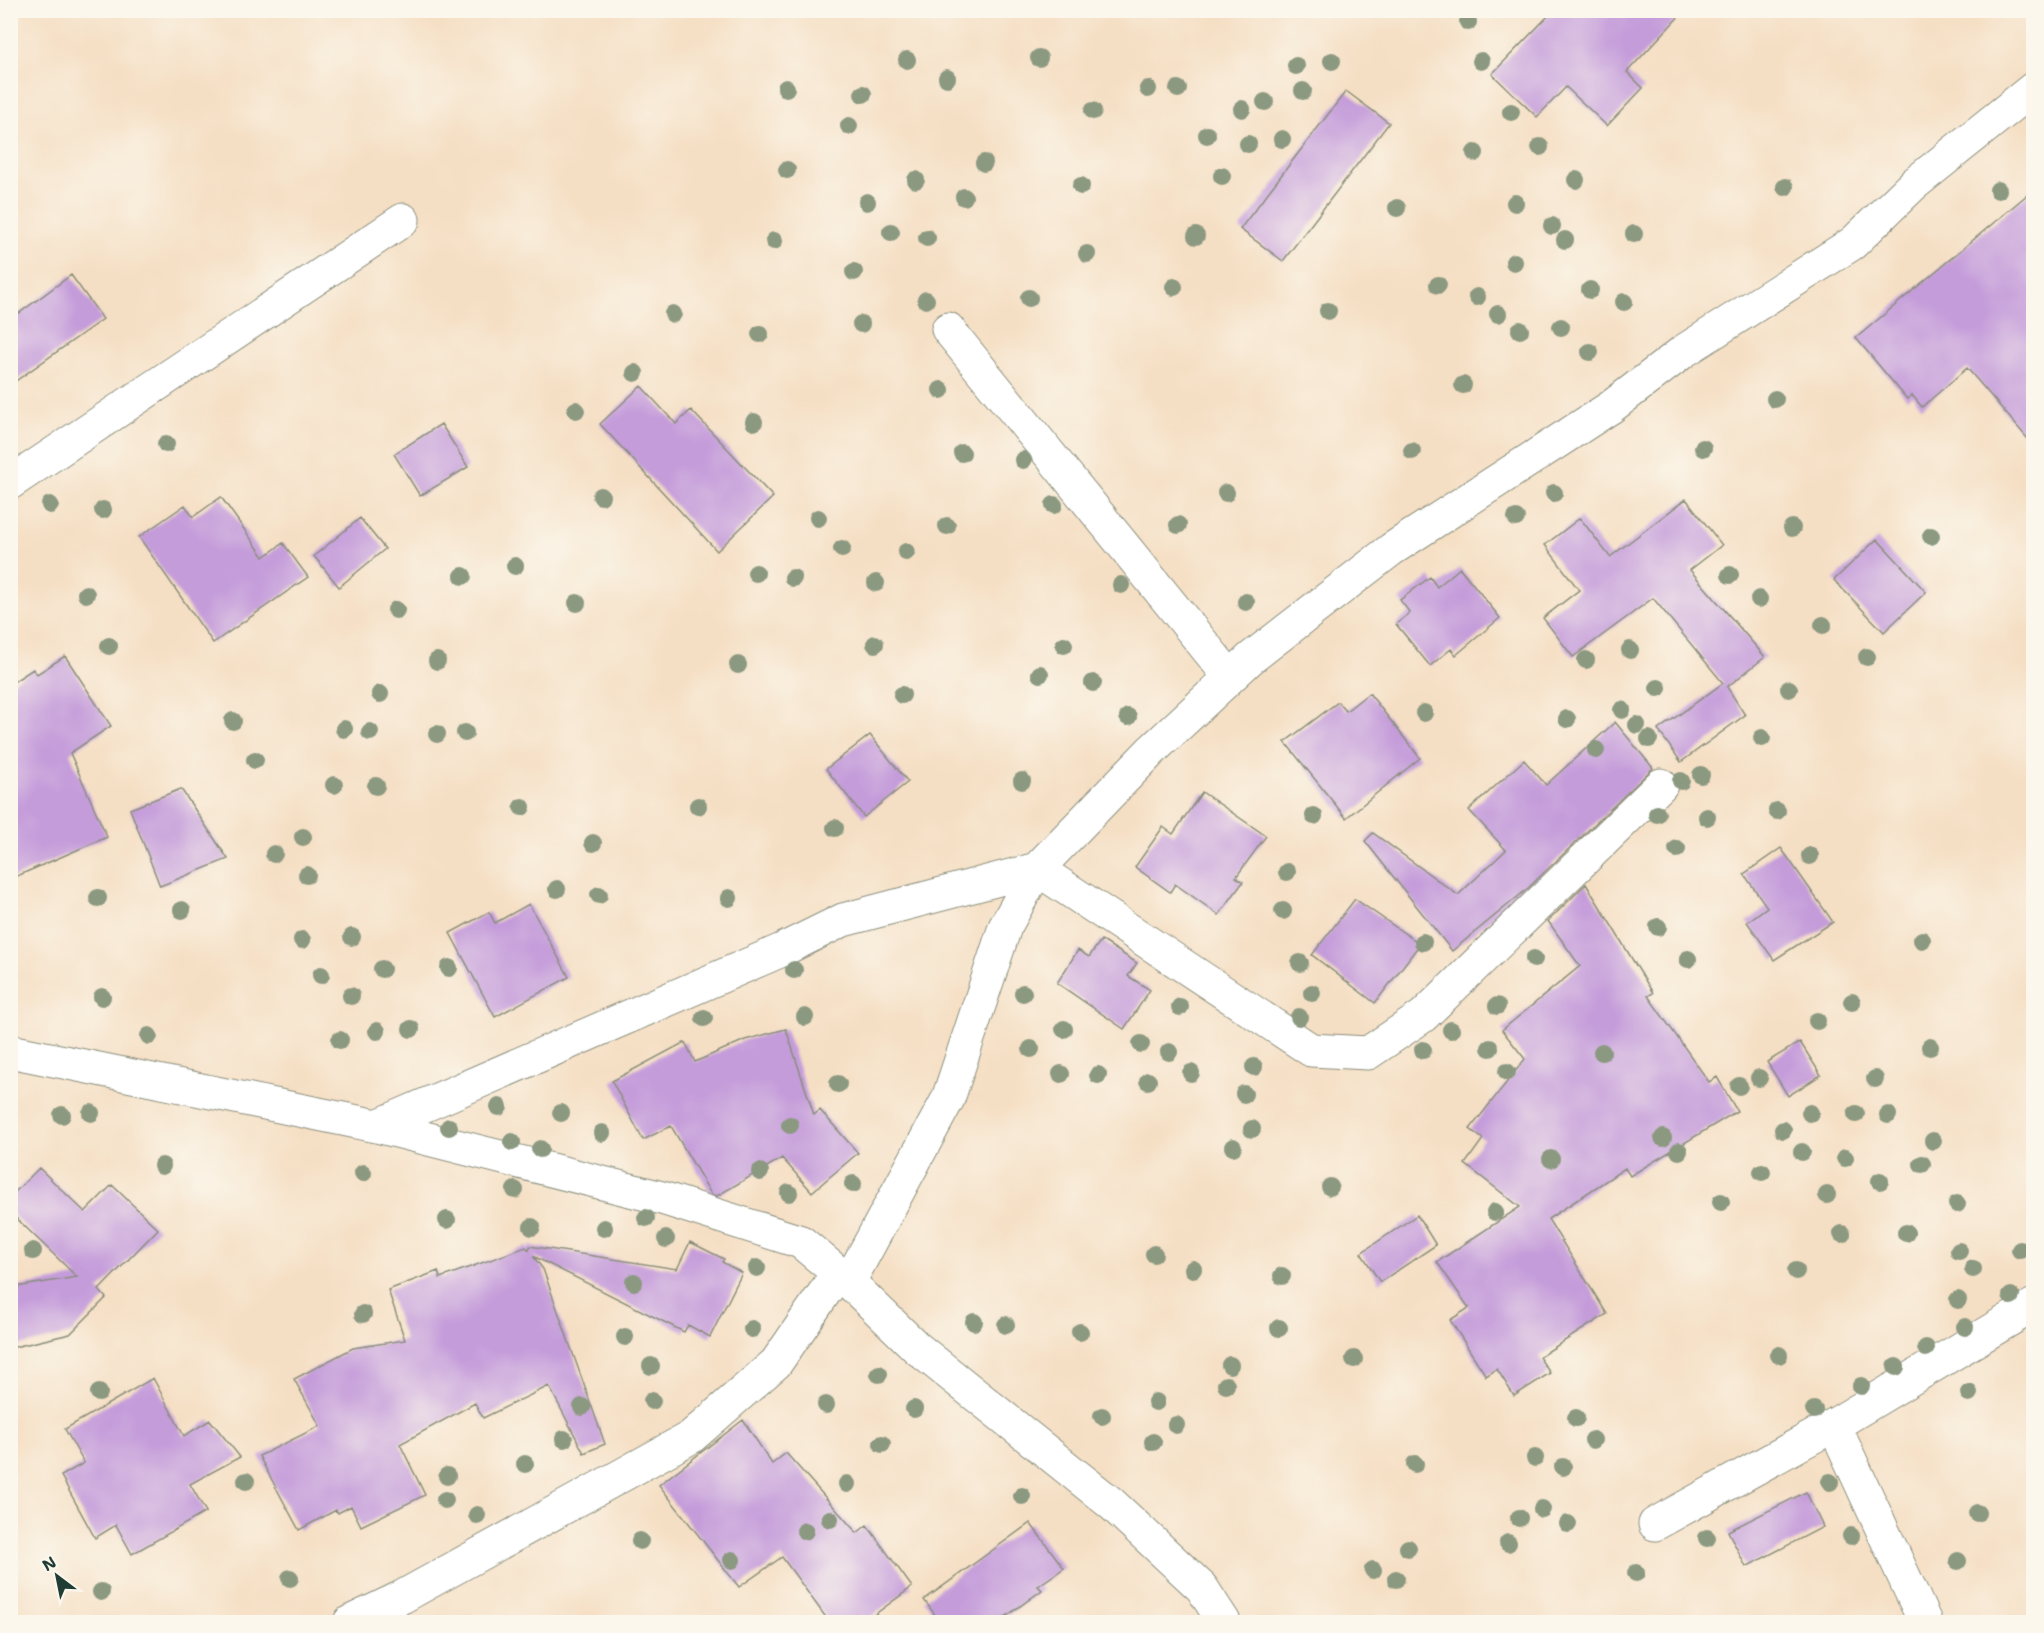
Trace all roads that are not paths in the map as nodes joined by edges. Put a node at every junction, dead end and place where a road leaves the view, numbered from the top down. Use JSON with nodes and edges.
{"nodes":[{"id":1,"x":2034,"y":88,"type":"edge"},
{"id":2,"x":403,"y":220,"type":"dead end"},
{"id":3,"x":948,"y":329,"type":"dead end"},
{"id":4,"x":10,"y":483,"type":"edge"},
{"id":5,"x":1230,"y":678,"type":"junction"},
{"id":6,"x":1661,"y":785,"type":"dead end"},
{"id":7,"x":1037,"y":869,"type":"junction"},
{"id":8,"x":10,"y":1051,"type":"edge"},
{"id":9,"x":377,"y":1126,"type":"junction"},
{"id":10,"x":844,"y":1277,"type":"junction"},
{"id":11,"x":2034,"y":1305,"type":"edge"},
{"id":12,"x":1834,"y":1425,"type":"junction"},
{"id":13,"x":1654,"y":1524,"type":"dead end"},
{"id":14,"x":350,"y":1623,"type":"edge"},
{"id":15,"x":1224,"y":1623,"type":"edge"},
{"id":16,"x":1926,"y":1623,"type":"edge"}],
"edges":[{"from":1,"to":5,"type":"street"},
{"from":2,"to":4,"type":"street"},
{"from":3,"to":5,"type":"street"},
{"from":5,"to":7,"type":"street"},
{"from":6,"to":7,"type":"street"},
{"from":7,"to":9,"type":"street"},
{"from":7,"to":10,"type":"street"},
{"from":8,"to":9,"type":"street"},
{"from":9,"to":10,"type":"street"},
{"from":10,"to":14,"type":"street"},
{"from":10,"to":15,"type":"street"},
{"from":11,"to":12,"type":"street"},
{"from":12,"to":13,"type":"street"},
{"from":12,"to":16,"type":"street"}]}
